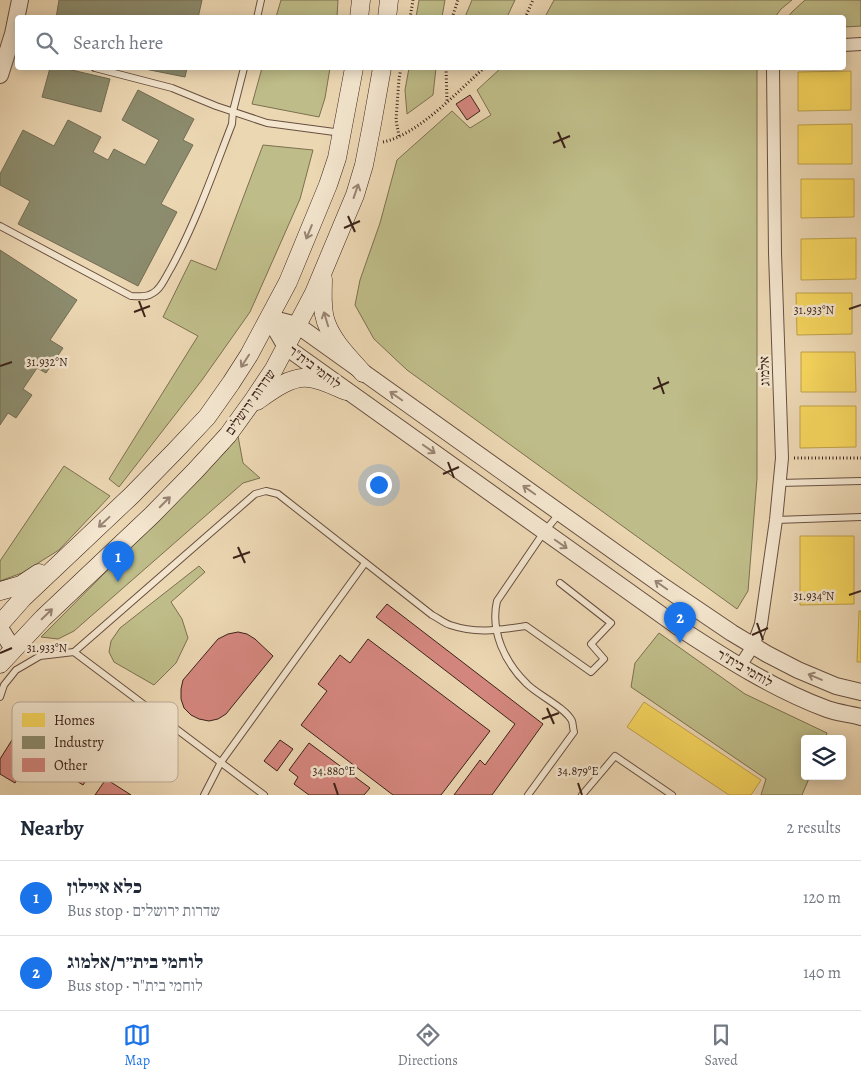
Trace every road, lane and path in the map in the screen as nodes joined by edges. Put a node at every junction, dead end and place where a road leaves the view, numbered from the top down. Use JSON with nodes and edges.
{"nodes":[{"id":1,"x":20,"y":0,"type":"edge"},
{"id":2,"x":261,"y":0,"type":"edge"},
{"id":3,"x":361,"y":0,"type":"edge"},
{"id":4,"x":389,"y":0,"type":"edge"},
{"id":5,"x":413,"y":0,"type":"edge"},
{"id":6,"x":458,"y":0,"type":"edge"},
{"id":7,"x":533,"y":0,"type":"edge"},
{"id":8,"x":18,"y":15,"type":"edge"},
{"id":9,"x":258,"y":15,"type":"edge"},
{"id":10,"x":359,"y":15,"type":"edge"},
{"id":11,"x":388,"y":15,"type":"edge"},
{"id":12,"x":410,"y":15,"type":"edge"},
{"id":13,"x":453,"y":15,"type":"edge"},
{"id":14,"x":526,"y":15,"type":"edge"},
{"id":15,"x":861,"y":44,"type":"edge"},
{"id":16,"x":846,"y":45,"type":"edge"},
{"id":17,"x":14,"y":46,"type":"edge"},
{"id":18,"x":103,"y":70,"type":"edge"},
{"id":19,"x":243,"y":70,"type":"edge"},
{"id":20,"x":354,"y":70,"type":"edge"},
{"id":21,"x":382,"y":70,"type":"edge"},
{"id":22,"x":401,"y":70,"type":"edge"},
{"id":23,"x":446,"y":70,"type":"edge"},
{"id":24,"x":482,"y":70,"type":"edge"},
{"id":25,"x":773,"y":70,"type":"edge"},
{"id":26,"x":0,"y":75,"type":"edge"},
{"id":27,"x":447,"y":101,"type":"junction"},
{"id":28,"x":233,"y":111,"type":"junction"},
{"id":29,"x":342,"y":133,"type":"junction"},
{"id":30,"x":399,"y":136,"type":"junction"},
{"id":31,"x":368,"y":145,"type":"junction"},
{"id":32,"x":0,"y":226,"type":"edge"},
{"id":33,"x":334,"y":244,"type":"junction"},
{"id":34,"x":269,"y":318,"type":"junction"},
{"id":35,"x":297,"y":325,"type":"junction"},
{"id":36,"x":286,"y":347,"type":"junction"},
{"id":37,"x":363,"y":372,"type":"junction"},
{"id":38,"x":346,"y":391,"type":"junction"},
{"id":39,"x":249,"y":407,"type":"junction"},
{"id":40,"x":782,"y":458,"type":"junction"},
{"id":41,"x":861,"y":458,"type":"edge"},
{"id":42,"x":861,"y":481,"type":"edge"},
{"id":43,"x":779,"y":483,"type":"junction"},
{"id":44,"x":560,"y":513,"type":"junction"},
{"id":45,"x":861,"y":517,"type":"edge"},
{"id":46,"x":776,"y":520,"type":"junction"},
{"id":47,"x":544,"y":532,"type":"junction"},
{"id":48,"x":68,"y":556,"type":"junction"},
{"id":49,"x":365,"y":563,"type":"junction"},
{"id":50,"x":560,"y":584,"type":"dead end"},
{"id":51,"x":0,"y":591,"type":"edge"},
{"id":52,"x":0,"y":624,"type":"edge"},
{"id":53,"x":0,"y":628,"type":"edge"},
{"id":54,"x":496,"y":630,"type":"junction"},
{"id":55,"x":753,"y":646,"type":"junction"},
{"id":56,"x":7,"y":647,"type":"edge"},
{"id":57,"x":74,"y":652,"type":"junction"},
{"id":58,"x":0,"y":664,"type":"edge"},
{"id":59,"x":740,"y":666,"type":"junction"},
{"id":60,"x":861,"y":692,"type":"edge"},
{"id":61,"x":0,"y":697,"type":"edge"},
{"id":62,"x":141,"y":702,"type":"edge"},
{"id":63,"x":861,"y":717,"type":"edge"},
{"id":64,"x":178,"y":730,"type":"edge"},
{"id":65,"x":221,"y":762,"type":"junction"},
{"id":66,"x":204,"y":795,"type":"edge"},
{"id":67,"x":264,"y":795,"type":"edge"},
{"id":68,"x":528,"y":795,"type":"edge"},
{"id":69,"x":582,"y":795,"type":"edge"},
{"id":70,"x":672,"y":795,"type":"edge"}],
"edges":[{"from":1,"to":8,"type":"street"},
{"from":2,"to":9,"type":"lane"},
{"from":3,"to":10,"type":"main road"},
{"from":4,"to":11,"type":"main road"},
{"from":5,"to":12,"type":"path"},
{"from":6,"to":13,"type":"path"},
{"from":7,"to":14,"type":"path"},
{"from":15,"to":16,"type":"street"},
{"from":17,"to":26,"type":"street"},
{"from":18,"to":28,"type":"lane"},
{"from":19,"to":28,"type":"lane"},
{"from":20,"to":29,"type":"main road","name":"שדרות ירושלים"},
{"from":21,"to":31,"type":"main road","name":"שדרות ירושלים"},
{"from":22,"to":30,"type":"path"},
{"from":23,"to":27,"type":"path"},
{"from":24,"to":27,"type":"path"},
{"from":25,"to":40,"type":"street","name":"אלמוג"},
{"from":27,"to":30,"type":"path"},
{"from":28,"to":29,"type":"lane"},
{"from":28,"to":32,"type":"lane"},
{"from":29,"to":34,"type":"main road","name":"שדרות ירושלים","one_way":true},
{"from":30,"to":31,"type":"path"},
{"from":33,"to":31,"type":"main road","name":"שדרות ירושלים","one_way":true},
{"from":33,"to":35,"type":"main road","name":"שדרות ירושלים"},
{"from":37,"to":33,"type":"main road","one_way":true},
{"from":34,"to":35,"type":"street","name":"לוחמי בית\"ר"},
{"from":34,"to":36,"type":"street","name":"לוחמי בית\"ר"},
{"from":34,"to":48,"type":"main road","name":"שדרות ירושלים","one_way":true},
{"from":35,"to":36,"type":"main road","name":"שדרות ירושלים"},
{"from":35,"to":37,"type":"street","name":"לוחמי בית\"ר"},
{"from":36,"to":38,"type":"street","name":"לוחמי בית\"ר"},
{"from":36,"to":39,"type":"main road","name":"שדרות ירושלים"},
{"from":44,"to":37,"type":"street","name":"לוחמי בית\"ר","one_way":true},
{"from":38,"to":39,"type":"main road"},
{"from":38,"to":47,"type":"street","name":"לוחמי בית\"ר","one_way":true},
{"from":56,"to":39,"type":"main road","name":"שדרות ירושלים","one_way":true},
{"from":40,"to":41,"type":"path"},
{"from":40,"to":43,"type":"street","name":"אלמוג"},
{"from":42,"to":43,"type":"lane"},
{"from":43,"to":46,"type":"street","name":"אלמוג"},
{"from":44,"to":47,"type":"lane"},
{"from":55,"to":44,"type":"street","name":"לוחמי בית\"ר","one_way":true},
{"from":45,"to":46,"type":"lane"},
{"from":46,"to":55,"type":"street","name":"אלמוג"},
{"from":47,"to":54,"type":"lane"},
{"from":47,"to":59,"type":"street","name":"לוחמי בית\"ר","one_way":true},
{"from":48,"to":51,"type":"main road"},
{"from":48,"to":52,"type":"main road","name":"שדרות ירושלים"},
{"from":49,"to":54,"type":"lane"},
{"from":49,"to":57,"type":"lane"},
{"from":49,"to":65,"type":"lane"},
{"from":50,"to":54,"type":"lane"},
{"from":53,"to":56,"type":"street"},
{"from":54,"to":68,"type":"lane"},
{"from":55,"to":59,"type":"street","name":"אלמוג"},
{"from":60,"to":55,"type":"street","name":"לוחמי בית\"ר","one_way":true},
{"from":56,"to":58,"type":"main road","name":"שדרות ירושלים"},
{"from":57,"to":61,"type":"lane"},
{"from":57,"to":62,"type":"lane"},
{"from":59,"to":63,"type":"street","name":"לוחמי בית\"ר"},
{"from":64,"to":65,"type":"lane"},
{"from":65,"to":66,"type":"lane"},
{"from":65,"to":67,"type":"lane"},
{"from":69,"to":70,"type":"lane"}]}
